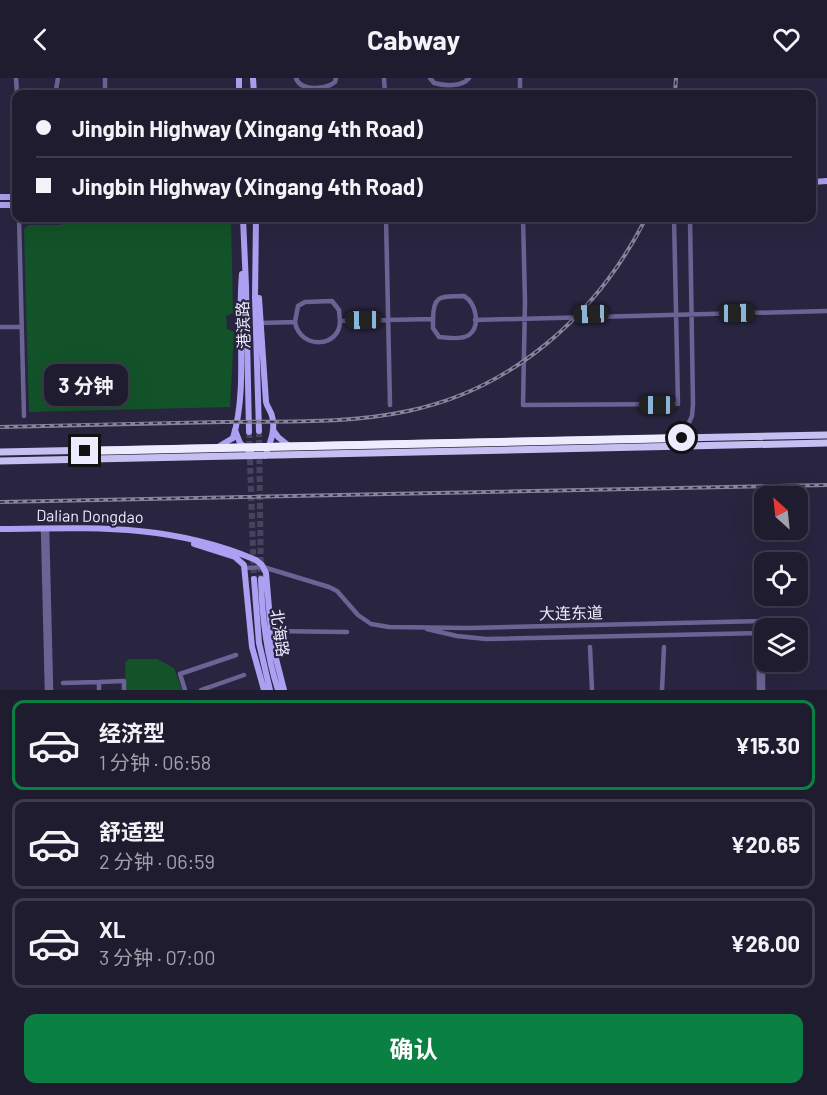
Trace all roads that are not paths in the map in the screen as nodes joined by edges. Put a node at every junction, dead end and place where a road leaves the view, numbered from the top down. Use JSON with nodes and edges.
{"nodes":[{"id":1,"x":296,"y":78,"type":"edge"},
{"id":2,"x":336,"y":78,"type":"edge"},
{"id":3,"x":430,"y":78,"type":"edge"},
{"id":4,"x":469,"y":78,"type":"edge"},
{"id":5,"x":19,"y":222,"type":"edge"},
{"id":6,"x":243,"y":222,"type":"edge"},
{"id":7,"x":256,"y":222,"type":"edge"},
{"id":8,"x":386,"y":222,"type":"edge"},
{"id":9,"x":524,"y":222,"type":"edge"},
{"id":10,"x":674,"y":222,"type":"edge"},
{"id":11,"x":690,"y":222,"type":"edge"},
{"id":12,"x":244,"y":262,"type":"junction"},
{"id":13,"x":256,"y":263,"type":"junction"},
{"id":14,"x":827,"y":310,"type":"edge"},
{"id":15,"x":676,"y":313,"type":"junction"},
{"id":16,"x":692,"y":313,"type":"junction"},
{"id":17,"x":526,"y":317,"type":"junction"},
{"id":18,"x":476,"y":318,"type":"junction"},
{"id":19,"x":433,"y":319,"type":"junction"},
{"id":20,"x":386,"y":320,"type":"junction"},
{"id":21,"x":340,"y":321,"type":"junction"},
{"id":22,"x":296,"y":322,"type":"junction"},
{"id":23,"x":261,"y":323,"type":"junction"},
{"id":24,"x":0,"y":327,"type":"edge"},
{"id":25,"x":21,"y":327,"type":"junction"},
{"id":26,"x":390,"y":405,"type":"dead end"},
{"id":27,"x":24,"y":416,"type":"dead end"},
{"id":28,"x":235,"y":426,"type":"junction"},
{"id":29,"x":273,"y":430,"type":"junction"},
{"id":30,"x":259,"y":431,"type":"tunnel mouth"},
{"id":31,"x":249,"y":432,"type":"tunnel mouth"},
{"id":32,"x":827,"y":435,"type":"edge"},
{"id":33,"x":682,"y":438,"type":"junction"},
{"id":34,"x":827,"y":443,"type":"edge"},
{"id":35,"x":290,"y":446,"type":"junction"},
{"id":36,"x":268,"y":447,"type":"junction"},
{"id":37,"x":216,"y":448,"type":"junction"},
{"id":38,"x":244,"y":448,"type":"junction"},
{"id":39,"x":0,"y":452,"type":"edge"},
{"id":40,"x":255,"y":456,"type":"junction"},
{"id":41,"x":265,"y":456,"type":"junction"},
{"id":42,"x":0,"y":461,"type":"edge"},
{"id":43,"x":45,"y":530,"type":"junction"},
{"id":44,"x":0,"y":531,"type":"edge"},
{"id":45,"x":245,"y":566,"type":"junction"},
{"id":46,"x":262,"y":566,"type":"junction"},
{"id":47,"x":254,"y":579,"type":"tunnel mouth"},
{"id":48,"x":261,"y":579,"type":"tunnel mouth"},
{"id":49,"x":754,"y":621,"type":"edge"},
{"id":50,"x":422,"y":627,"type":"junction"},
{"id":51,"x":271,"y":631,"type":"junction"},
{"id":52,"x":347,"y":632,"type":"dead end"},
{"id":53,"x":754,"y":633,"type":"edge"},
{"id":54,"x":590,"y":647,"type":"dead end"},
{"id":55,"x":664,"y":647,"type":"dead end"},
{"id":56,"x":236,"y":655,"type":"dead end"},
{"id":57,"x":761,"y":672,"type":"edge"},
{"id":58,"x":244,"y":675,"type":"dead end"},
{"id":59,"x":99,"y":682,"type":"junction"},
{"id":60,"x":222,"y":682,"type":"junction"},
{"id":61,"x":63,"y":683,"type":"dead end"},
{"id":62,"x":49,"y":690,"type":"edge"},
{"id":63,"x":99,"y":690,"type":"edge"},
{"id":64,"x":124,"y":690,"type":"edge"},
{"id":65,"x":185,"y":690,"type":"edge"},
{"id":66,"x":201,"y":690,"type":"edge"},
{"id":67,"x":225,"y":690,"type":"edge"},
{"id":68,"x":264,"y":690,"type":"edge"},
{"id":69,"x":270,"y":690,"type":"edge"},
{"id":70,"x":278,"y":690,"type":"edge"},
{"id":71,"x":284,"y":690,"type":"edge"},
{"id":72,"x":592,"y":690,"type":"edge"},
{"id":73,"x":662,"y":690,"type":"edge"},
{"id":74,"x":761,"y":690,"type":"edge"}],
"edges":[{"from":1,"to":2,"type":"street"},
{"from":3,"to":4,"type":"street"},
{"from":5,"to":25,"type":"street"},
{"from":6,"to":12,"type":"main road"},
{"from":7,"to":13,"type":"main road","name":"港滨路"},
{"from":8,"to":20,"type":"street"},
{"from":9,"to":17,"type":"street"},
{"from":10,"to":15,"type":"street"},
{"from":11,"to":16,"type":"street"},
{"from":12,"to":28,"type":"main road"},
{"from":12,"to":31,"type":"main road"},
{"from":13,"to":23,"type":"main road"},
{"from":13,"to":30,"type":"main road","name":"港滨路"},
{"from":14,"to":16,"type":"street"},
{"from":15,"to":16,"type":"street"},
{"from":15,"to":17,"type":"street"},
{"from":15,"to":17,"type":"street"},
{"from":16,"to":33,"type":"street"},
{"from":17,"to":18,"type":"street"},
{"from":18,"to":19,"type":"street"},
{"from":18,"to":19,"type":"street"},
{"from":19,"to":20,"type":"street"},
{"from":20,"to":21,"type":"street"},
{"from":20,"to":26,"type":"street"},
{"from":21,"to":22,"type":"street"},
{"from":21,"to":22,"type":"street"},
{"from":22,"to":23,"type":"street"},
{"from":23,"to":29,"type":"main road"},
{"from":24,"to":25,"type":"street"},
{"from":25,"to":27,"type":"street"},
{"from":28,"to":37,"type":"main road"},
{"from":28,"to":38,"type":"main road"},
{"from":29,"to":35,"type":"main road"},
{"from":29,"to":36,"type":"main road"},
{"from":32,"to":33,"type":"highway"},
{"from":33,"to":35,"type":"highway"},
{"from":34,"to":41,"type":"highway"},
{"from":35,"to":36,"type":"highway"},
{"from":36,"to":38,"type":"highway"},
{"from":36,"to":41,"type":"main road"},
{"from":37,"to":38,"type":"highway"},
{"from":37,"to":39,"type":"highway"},
{"from":38,"to":40,"type":"main road"},
{"from":40,"to":41,"type":"highway"},
{"from":40,"to":42,"type":"highway"},
{"from":43,"to":44,"type":"main road","name":"Dalian Dongdao"},
{"from":43,"to":45,"type":"main road","name":"Dalian Dongdao"},
{"from":43,"to":46,"type":"main road","name":"Dalian Dongdao"},
{"from":43,"to":62,"type":"street"},
{"from":45,"to":46,"type":"street"},
{"from":45,"to":68,"type":"main road"},
{"from":46,"to":50,"type":"street","name":"大连东道"},
{"from":46,"to":51,"type":"main road"},
{"from":47,"to":69,"type":"main road","name":"北海路"},
{"from":48,"to":70,"type":"main road","name":"北海路"},
{"from":49,"to":50,"type":"street","name":"大连东道"},
{"from":50,"to":53,"type":"street"},
{"from":51,"to":52,"type":"street"},
{"from":51,"to":71,"type":"main road"},
{"from":54,"to":72,"type":"street"},
{"from":55,"to":73,"type":"street"},
{"from":56,"to":65,"type":"street"},
{"from":57,"to":74,"type":"street"},
{"from":58,"to":60,"type":"street"},
{"from":59,"to":61,"type":"street"},
{"from":59,"to":63,"type":"street"},
{"from":59,"to":64,"type":"street"},
{"from":60,"to":66,"type":"street"},
{"from":60,"to":67,"type":"street"}]}
